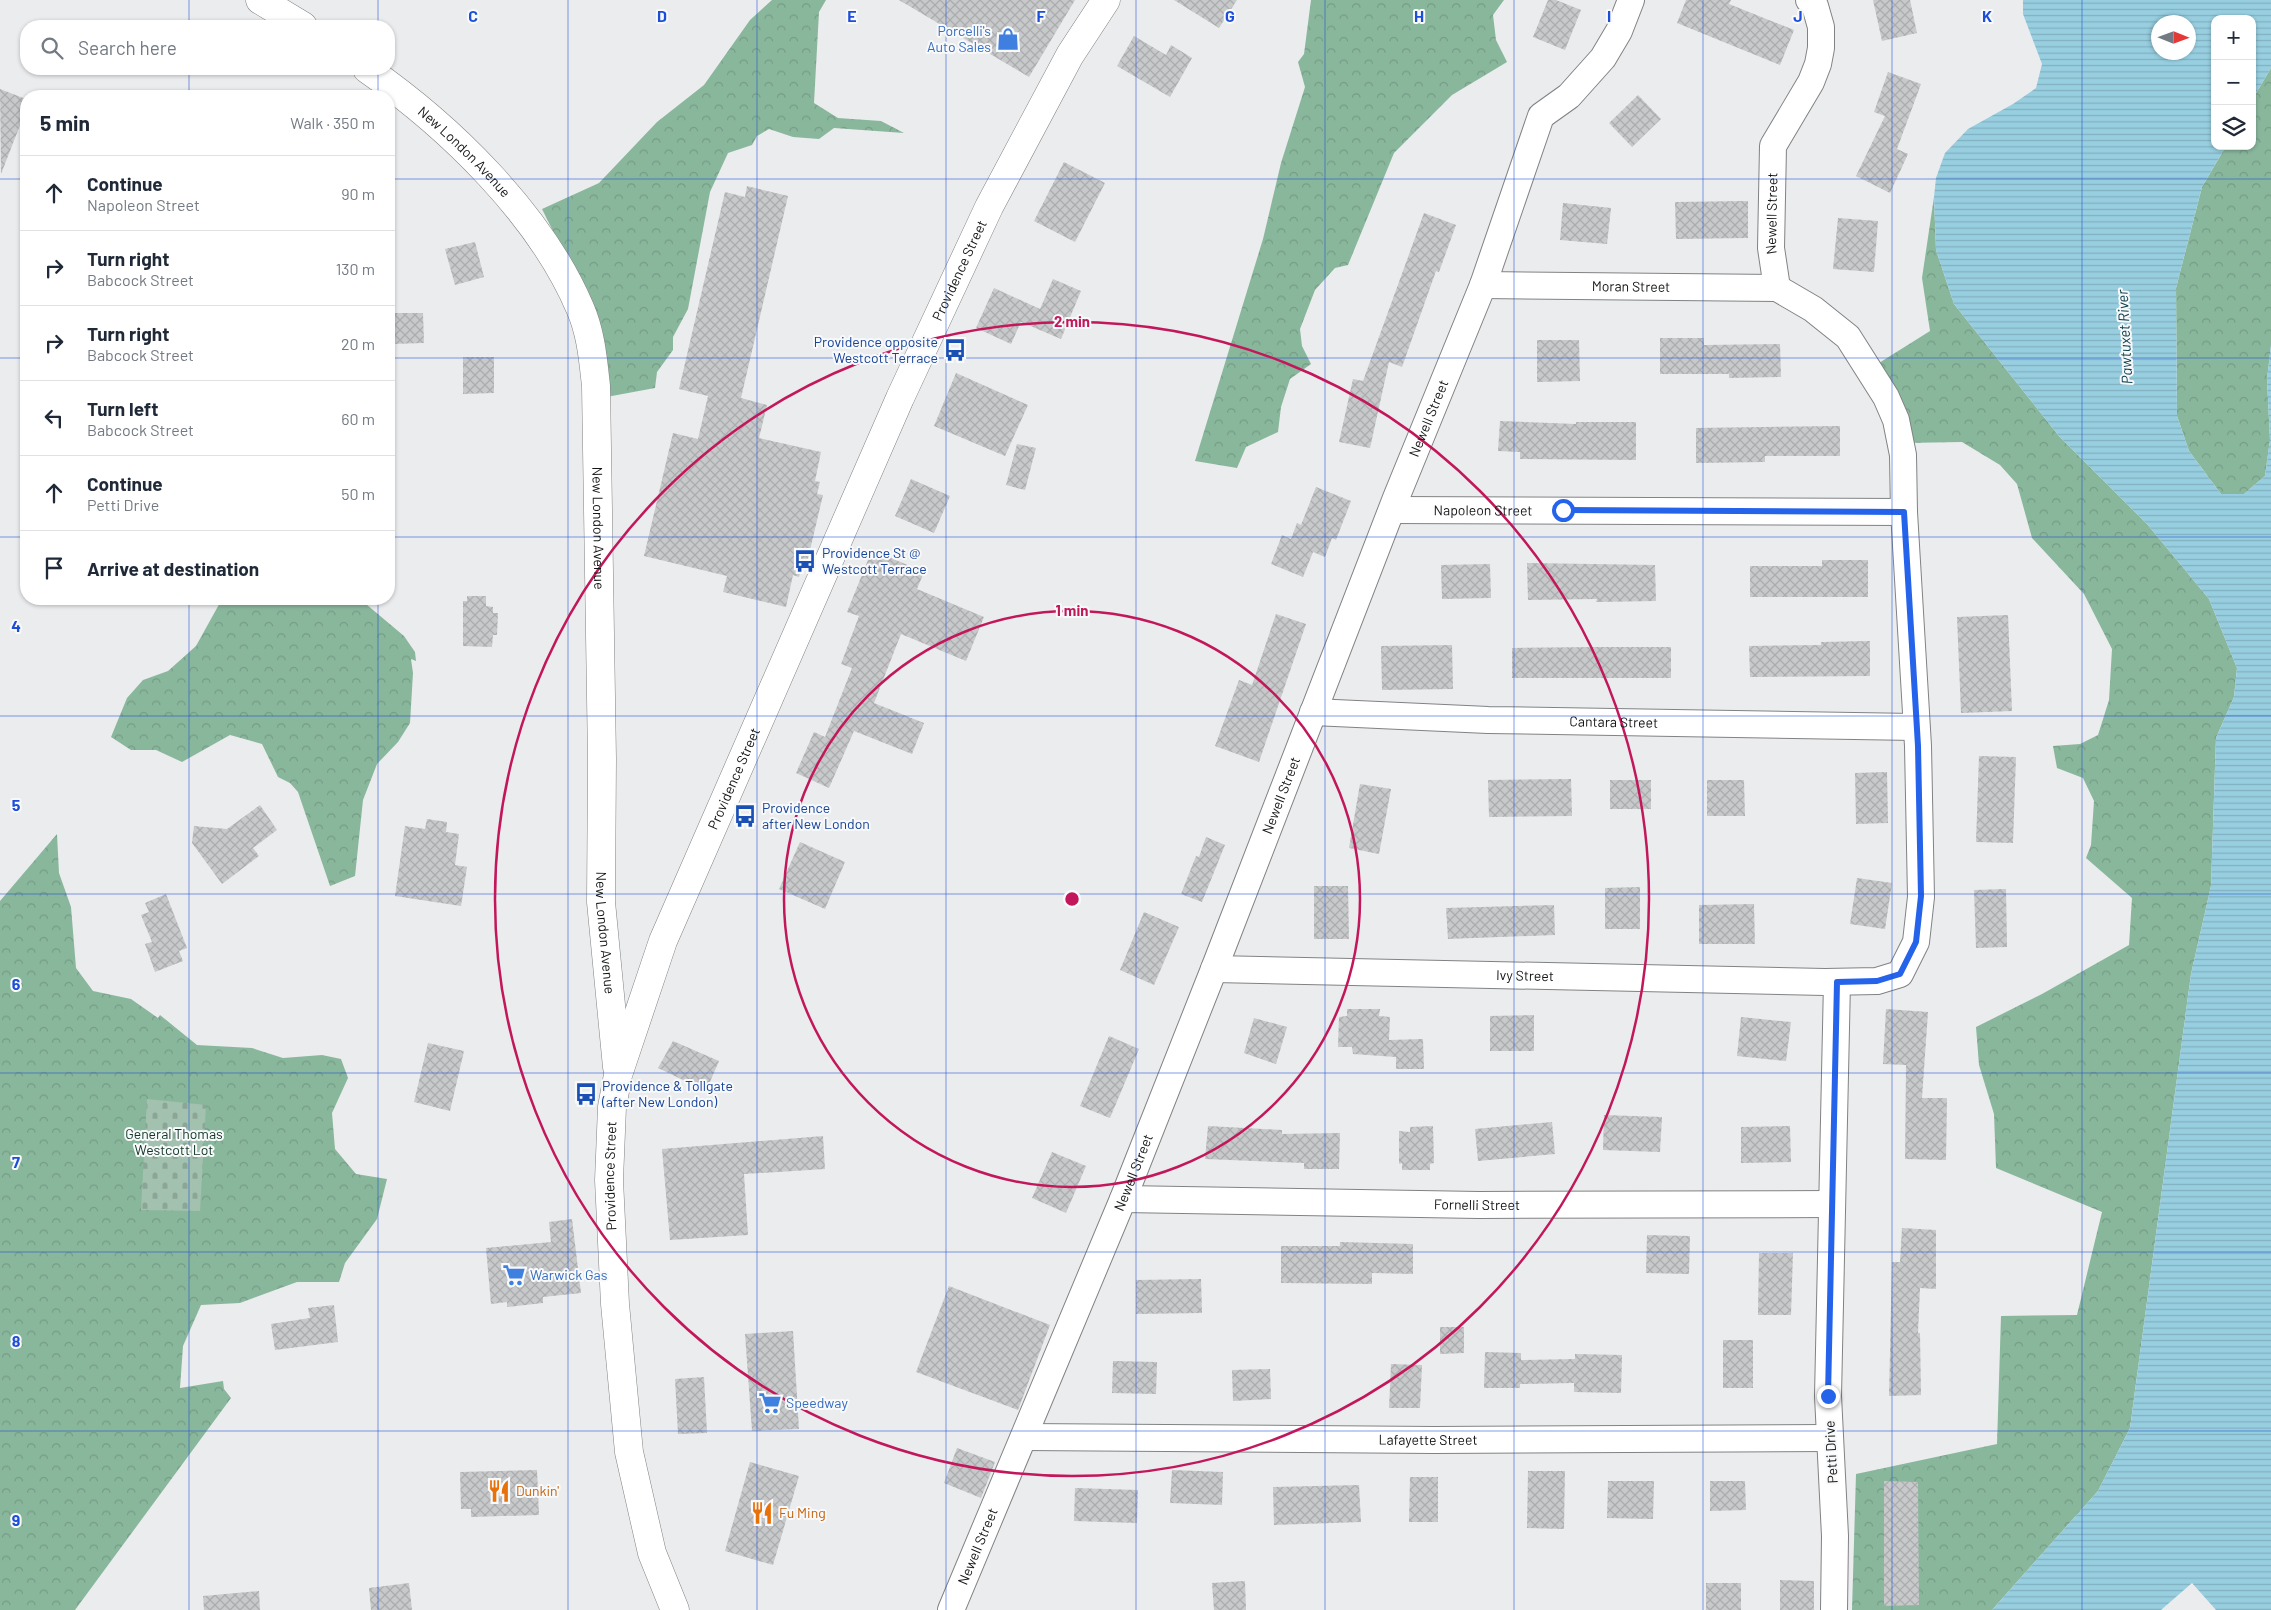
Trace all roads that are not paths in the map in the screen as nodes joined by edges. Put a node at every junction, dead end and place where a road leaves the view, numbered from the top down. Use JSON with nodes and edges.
{"nodes":[{"id":1,"x":260,"y":0,"type":"edge"},
{"id":2,"x":1106,"y":0,"type":"edge"},
{"id":3,"x":1631,"y":0,"type":"edge"},
{"id":4,"x":1809,"y":0,"type":"edge"},
{"id":5,"x":293,"y":20,"type":"edge"},
{"id":6,"x":376,"y":75,"type":"edge"},
{"id":7,"x":1483,"y":284,"type":"junction"},
{"id":8,"x":1777,"y":288,"type":"junction"},
{"id":9,"x":1392,"y":510,"type":"junction"},
{"id":10,"x":1904,"y":512,"type":"junction"},
{"id":11,"x":1313,"y":712,"type":"junction"},
{"id":12,"x":1916,"y":727,"type":"junction"},
{"id":13,"x":1214,"y":969,"type":"junction"},
{"id":14,"x":1837,"y":982,"type":"junction"},
{"id":15,"x":618,"y":1075,"type":"junction"},
{"id":16,"x":1123,"y":1198,"type":"junction"},
{"id":17,"x":1831,"y":1204,"type":"junction"},
{"id":18,"x":1024,"y":1437,"type":"junction"},
{"id":19,"x":1830,"y":1438,"type":"junction"},
{"id":20,"x":669,"y":1605,"type":"edge"},
{"id":21,"x":951,"y":1610,"type":"edge"},
{"id":22,"x":1834,"y":1610,"type":"edge"}],
"edges":[{"from":1,"to":5,"type":"main road"},
{"from":2,"to":15,"type":"main road","name":"Providence Street"},
{"from":3,"to":7,"type":"street","name":"Newell Street"},
{"from":4,"to":8,"type":"street","name":"Newell Street"},
{"from":6,"to":15,"type":"main road","name":"New London Avenue"},
{"from":7,"to":8,"type":"street","name":"Moran Street"},
{"from":7,"to":9,"type":"street","name":"Newell Street"},
{"from":8,"to":10,"type":"street"},
{"from":9,"to":10,"type":"street","name":"Napoleon Street"},
{"from":9,"to":11,"type":"street","name":"Newell Street"},
{"from":10,"to":12,"type":"street","name":"Ivy Street"},
{"from":11,"to":12,"type":"street","name":"Cantara Street"},
{"from":11,"to":13,"type":"street","name":"Newell Street"},
{"from":12,"to":14,"type":"street","name":"Ivy Street"},
{"from":13,"to":14,"type":"street","name":"Ivy Street"},
{"from":13,"to":16,"type":"street","name":"Newell Street"},
{"from":14,"to":17,"type":"street","name":"Petti Drive"},
{"from":15,"to":20,"type":"main road","name":"Providence Street"},
{"from":16,"to":17,"type":"street","name":"Fornelli Street"},
{"from":16,"to":18,"type":"street","name":"Newell Street"},
{"from":17,"to":19,"type":"street","name":"Petti Drive"},
{"from":18,"to":19,"type":"street","name":"Lafayette Street"},
{"from":18,"to":21,"type":"street","name":"Newell Street"},
{"from":19,"to":22,"type":"street","name":"Petti Drive"}]}
